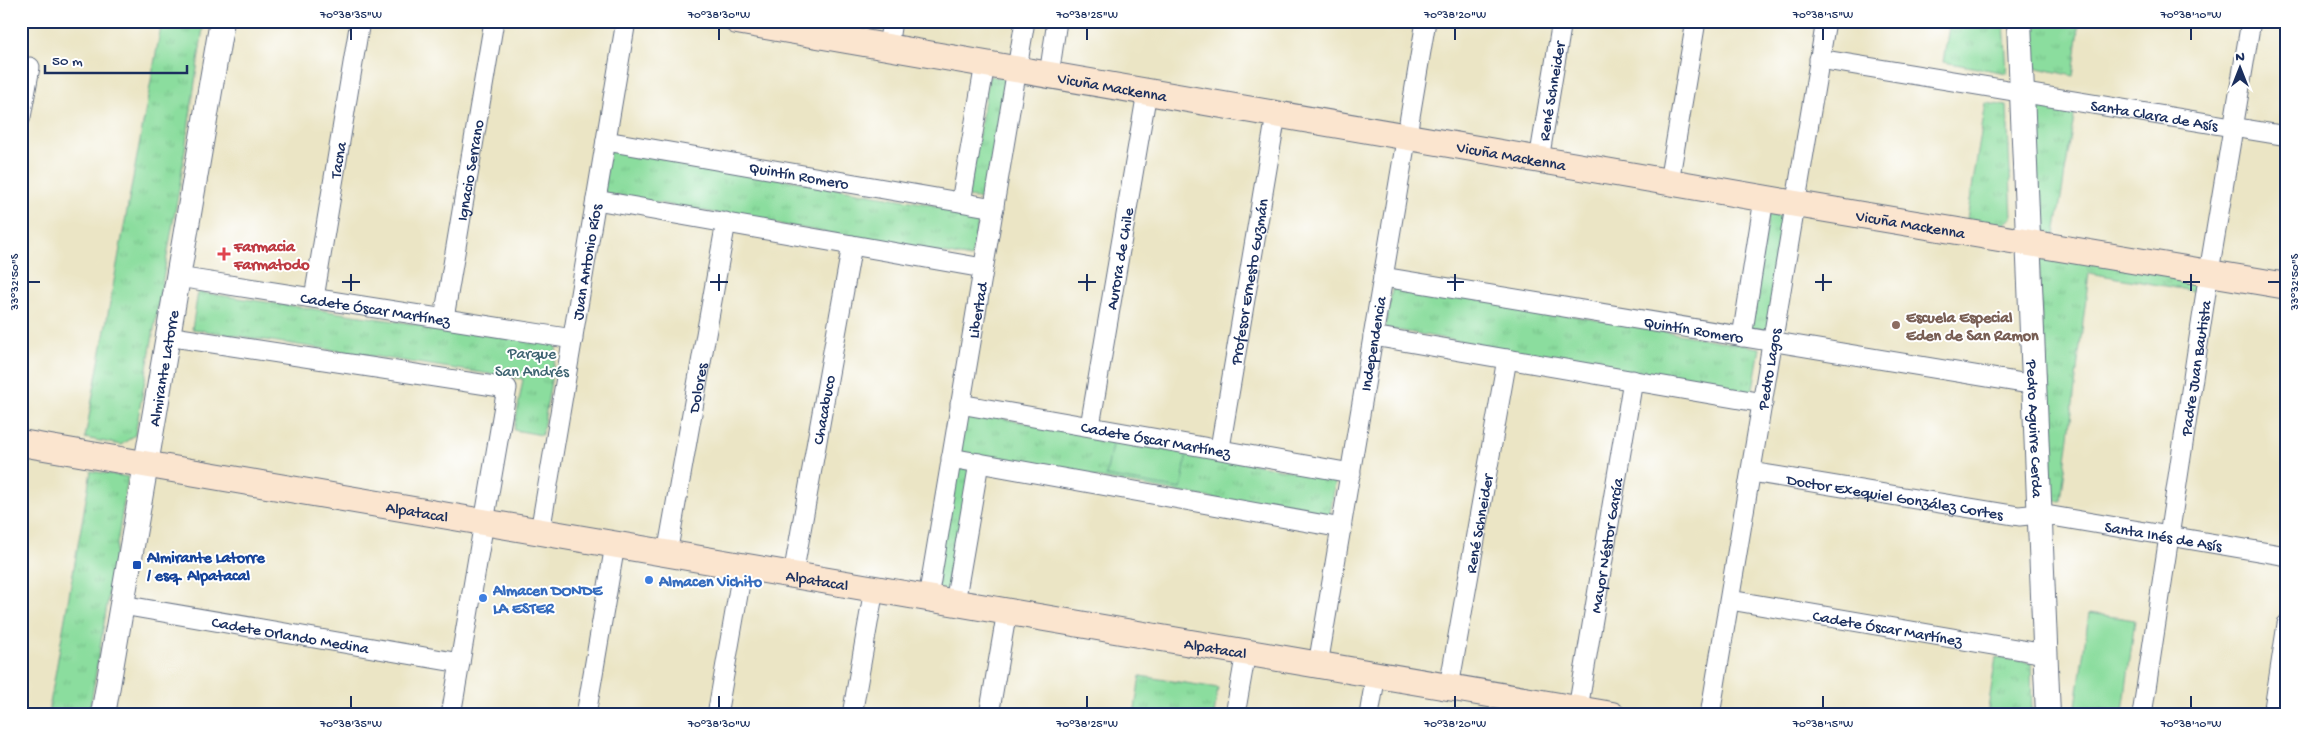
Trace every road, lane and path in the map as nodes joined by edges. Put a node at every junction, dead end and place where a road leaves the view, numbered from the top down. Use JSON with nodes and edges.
{"nodes":[{"id":1,"x":222,"y":21,"type":"edge"},
{"id":2,"x":360,"y":21,"type":"edge"},
{"id":3,"x":494,"y":21,"type":"edge"},
{"id":4,"x":626,"y":21,"type":"edge"},
{"id":5,"x":892,"y":21,"type":"edge"},
{"id":6,"x":1025,"y":21,"type":"edge"},
{"id":7,"x":1057,"y":21,"type":"edge"},
{"id":8,"x":1426,"y":21,"type":"edge"},
{"id":9,"x":1562,"y":21,"type":"edge"},
{"id":10,"x":1696,"y":21,"type":"edge"},
{"id":11,"x":1826,"y":21,"type":"edge"},
{"id":12,"x":2019,"y":21,"type":"edge"},
{"id":13,"x":2251,"y":21,"type":"edge"},
{"id":14,"x":752,"y":22,"type":"edge"},
{"id":15,"x":888,"y":48,"type":"junction"},
{"id":16,"x":1819,"y":59,"type":"junction"},
{"id":17,"x":985,"y":64,"type":"junction"},
{"id":18,"x":30,"y":67,"type":"dead end"},
{"id":19,"x":1017,"y":70,"type":"junction"},
{"id":20,"x":1049,"y":75,"type":"junction"},
{"id":21,"x":1147,"y":92,"type":"junction"},
{"id":22,"x":2022,"y":94,"type":"junction"},
{"id":23,"x":1276,"y":114,"type":"junction"},
{"id":24,"x":21,"y":117,"type":"edge"},
{"id":25,"x":2233,"y":127,"type":"junction"},
{"id":26,"x":2287,"y":136,"type":"edge"},
{"id":27,"x":1406,"y":137,"type":"junction"},
{"id":28,"x":606,"y":140,"type":"junction"},
{"id":29,"x":1539,"y":160,"type":"junction"},
{"id":30,"x":1669,"y":182,"type":"junction"},
{"id":31,"x":1764,"y":199,"type":"junction"},
{"id":32,"x":596,"y":200,"type":"junction"},
{"id":33,"x":961,"y":202,"type":"junction"},
{"id":34,"x":1796,"y":204,"type":"junction"},
{"id":35,"x":994,"y":208,"type":"junction"},
{"id":36,"x":726,"y":222,"type":"junction"},
{"id":37,"x":2028,"y":242,"type":"junction"},
{"id":38,"x":852,"y":245,"type":"junction"},
{"id":39,"x":983,"y":268,"type":"junction"},
{"id":40,"x":2209,"y":272,"type":"junction"},
{"id":41,"x":178,"y":277,"type":"junction"},
{"id":42,"x":1383,"y":277,"type":"junction"},
{"id":43,"x":2287,"y":286,"type":"edge"},
{"id":44,"x":314,"y":298,"type":"junction"},
{"id":45,"x":444,"y":318,"type":"junction"},
{"id":46,"x":168,"y":336,"type":"junction"},
{"id":47,"x":1373,"y":336,"type":"junction"},
{"id":48,"x":1742,"y":337,"type":"junction"},
{"id":49,"x":573,"y":339,"type":"junction"},
{"id":50,"x":1773,"y":342,"type":"junction"},
{"id":51,"x":1508,"y":359,"type":"junction"},
{"id":52,"x":1633,"y":380,"type":"junction"},
{"id":53,"x":2035,"y":385,"type":"junction"},
{"id":54,"x":1763,"y":403,"type":"junction"},
{"id":55,"x":960,"y":404,"type":"junction"},
{"id":56,"x":1090,"y":426,"type":"junction"},
{"id":57,"x":21,"y":443,"type":"edge"},
{"id":58,"x":1220,"y":448,"type":"junction"},
{"id":59,"x":951,"y":458,"type":"junction"},
{"id":60,"x":979,"y":463,"type":"junction"},
{"id":61,"x":146,"y":464,"type":"junction"},
{"id":62,"x":1751,"y":472,"type":"junction"},
{"id":63,"x":1350,"y":473,"type":"junction"},
{"id":64,"x":2040,"y":514,"type":"junction"},
{"id":65,"x":484,"y":522,"type":"junction"},
{"id":66,"x":1342,"y":528,"type":"junction"},
{"id":67,"x":540,"y":532,"type":"junction"},
{"id":68,"x":2169,"y":536,"type":"junction"},
{"id":69,"x":615,"y":545,"type":"junction"},
{"id":70,"x":667,"y":554,"type":"junction"},
{"id":71,"x":2287,"y":556,"type":"edge"},
{"id":72,"x":743,"y":566,"type":"junction"},
{"id":73,"x":794,"y":575,"type":"junction"},
{"id":74,"x":874,"y":589,"type":"junction"},
{"id":75,"x":928,"y":598,"type":"junction"},
{"id":76,"x":1730,"y":600,"type":"junction"},
{"id":77,"x":955,"y":603,"type":"junction"},
{"id":78,"x":122,"y":605,"type":"junction"},
{"id":79,"x":1006,"y":612,"type":"junction"},
{"id":80,"x":2287,"y":624,"type":"edge"},
{"id":81,"x":1246,"y":652,"type":"junction"},
{"id":82,"x":2046,"y":654,"type":"junction"},
{"id":83,"x":460,"y":663,"type":"junction"},
{"id":84,"x":1318,"y":665,"type":"junction"},
{"id":85,"x":1376,"y":674,"type":"junction"},
{"id":86,"x":1449,"y":687,"type":"junction"},
{"id":87,"x":1506,"y":706,"type":"edge"},
{"id":88,"x":1578,"y":709,"type":"junction"},
{"id":89,"x":103,"y":715,"type":"edge"},
{"id":90,"x":450,"y":715,"type":"edge"},
{"id":91,"x":586,"y":715,"type":"edge"},
{"id":92,"x":717,"y":715,"type":"edge"},
{"id":93,"x":852,"y":715,"type":"edge"},
{"id":94,"x":989,"y":715,"type":"edge"},
{"id":95,"x":1235,"y":715,"type":"edge"},
{"id":96,"x":1369,"y":715,"type":"edge"},
{"id":97,"x":1612,"y":715,"type":"edge"},
{"id":98,"x":1710,"y":715,"type":"edge"},
{"id":99,"x":2048,"y":715,"type":"edge"},
{"id":100,"x":2142,"y":715,"type":"edge"},
{"id":101,"x":2273,"y":715,"type":"edge"}],
"edges":[{"from":1,"to":41,"type":"street","name":"Almirante Latorre"},
{"from":2,"to":44,"type":"street","name":"Tacna"},
{"from":3,"to":45,"type":"street","name":"Ignacio Serrano"},
{"from":4,"to":28,"type":"street","name":"Juan Antonio Ríos"},
{"from":5,"to":15,"type":"street"},
{"from":6,"to":19,"type":"street","name":"Libertad"},
{"from":7,"to":20,"type":"street"},
{"from":8,"to":27,"type":"street","name":"Independencia"},
{"from":9,"to":29,"type":"street","name":"René Schneider"},
{"from":10,"to":30,"type":"street"},
{"from":11,"to":16,"type":"street","name":"Pedro Lagos"},
{"from":12,"to":22,"type":"street","name":"Pedro Aguirre Cerda"},
{"from":13,"to":25,"type":"street","name":"Padre Juan Bautista"},
{"from":14,"to":15,"type":"main road","name":"Vicuña Mackenna"},
{"from":15,"to":17,"type":"main road","name":"Vicuña Mackenna"},
{"from":16,"to":22,"type":"street","name":"Santa Clara de Asís"},
{"from":16,"to":34,"type":"street","name":"Pedro Lagos"},
{"from":17,"to":19,"type":"main road","name":"Vicuña Mackenna"},
{"from":17,"to":33,"type":"street"},
{"from":18,"to":24,"type":"street"},
{"from":19,"to":20,"type":"main road","name":"Vicuña Mackenna"},
{"from":19,"to":35,"type":"street","name":"Libertad"},
{"from":20,"to":21,"type":"main road","name":"Vicuña Mackenna"},
{"from":21,"to":23,"type":"main road","name":"Vicuña Mackenna"},
{"from":21,"to":56,"type":"street","name":"Aurora de Chile"},
{"from":22,"to":25,"type":"street","name":"Santa Clara de Asís"},
{"from":22,"to":37,"type":"street","name":"Pedro Aguirre Cerda"},
{"from":23,"to":27,"type":"main road","name":"Vicuña Mackenna"},
{"from":23,"to":58,"type":"street","name":"Profesor Ernesto Guzmán"},
{"from":25,"to":26,"type":"street","name":"Santa Clara de Asís"},
{"from":25,"to":40,"type":"street","name":"Padre Juan Bautista"},
{"from":27,"to":29,"type":"main road","name":"Vicuña Mackenna"},
{"from":27,"to":42,"type":"street","name":"Independencia"},
{"from":28,"to":32,"type":"street","name":"Juan Antonio Ríos"},
{"from":28,"to":33,"type":"street","name":"Quintín Romero"},
{"from":29,"to":30,"type":"main road","name":"Vicuña Mackenna"},
{"from":30,"to":31,"type":"main road","name":"Vicuña Mackenna"},
{"from":31,"to":34,"type":"main road","name":"Vicuña Mackenna"},
{"from":31,"to":48,"type":"street","name":"Pedro Lagos"},
{"from":32,"to":36,"type":"street"},
{"from":32,"to":49,"type":"street","name":"Juan Antonio Ríos"},
{"from":33,"to":35,"type":"street","name":"Quintín Romero"},
{"from":34,"to":37,"type":"main road","name":"Vicuña Mackenna"},
{"from":34,"to":50,"type":"street","name":"Pedro Lagos"},
{"from":35,"to":39,"type":"street","name":"Libertad"},
{"from":36,"to":38,"type":"street"},
{"from":36,"to":70,"type":"street","name":"Dolores"},
{"from":37,"to":40,"type":"main road","name":"Vicuña Mackenna"},
{"from":37,"to":53,"type":"street","name":"Pedro Aguirre Cerda"},
{"from":38,"to":39,"type":"street"},
{"from":38,"to":73,"type":"street","name":"Chacabuco"},
{"from":39,"to":55,"type":"street","name":"Libertad"},
{"from":40,"to":43,"type":"main road","name":"Vicuña Mackenna"},
{"from":40,"to":68,"type":"street","name":"Padre Juan Bautista"},
{"from":41,"to":44,"type":"street","name":"Cadete Óscar Martínez"},
{"from":41,"to":46,"type":"street","name":"Almirante Latorre"},
{"from":42,"to":47,"type":"street","name":"Independencia"},
{"from":42,"to":48,"type":"street","name":"Quintín Romero"},
{"from":44,"to":45,"type":"street","name":"Cadete Óscar Martínez"},
{"from":45,"to":49,"type":"street","name":"Cadete Óscar Martínez"},
{"from":46,"to":61,"type":"street","name":"Almirante Latorre"},
{"from":46,"to":65,"type":"street"},
{"from":47,"to":51,"type":"street"},
{"from":47,"to":63,"type":"street","name":"Independencia"},
{"from":48,"to":50,"type":"street","name":"Quintín Romero"},
{"from":49,"to":67,"type":"street","name":"Juan Antonio Ríos"},
{"from":50,"to":53,"type":"street","name":"Quintín Romero"},
{"from":50,"to":54,"type":"street","name":"Pedro Lagos"},
{"from":51,"to":52,"type":"street"},
{"from":51,"to":86,"type":"street","name":"René Schneider"},
{"from":52,"to":54,"type":"street"},
{"from":52,"to":88,"type":"street","name":"Mayor Néstor García"},
{"from":53,"to":64,"type":"street","name":"Pedro Aguirre Cerda"},
{"from":54,"to":62,"type":"street","name":"Pedro Lagos"},
{"from":55,"to":56,"type":"street","name":"Cadete Óscar Martínez"},
{"from":55,"to":59,"type":"street","name":"Libertad"},
{"from":56,"to":58,"type":"street","name":"Cadete Óscar Martínez"},
{"from":57,"to":61,"type":"main road","name":"Alpatacal"},
{"from":58,"to":63,"type":"street","name":"Cadete Óscar Martínez"},
{"from":59,"to":60,"type":"street"},
{"from":59,"to":75,"type":"street","name":"Libertad"},
{"from":60,"to":66,"type":"street"},
{"from":60,"to":77,"type":"street"},
{"from":61,"to":65,"type":"main road","name":"Alpatacal"},
{"from":61,"to":78,"type":"street","name":"Almirante Latorre"},
{"from":62,"to":64,"type":"street","name":"Doctor Exequiel González Cortes"},
{"from":62,"to":76,"type":"street","name":"Pedro Lagos"},
{"from":63,"to":66,"type":"street","name":"Independencia"},
{"from":64,"to":68,"type":"street","name":"Santa Inés de Asís"},
{"from":64,"to":82,"type":"street","name":"Pedro Aguirre Cerda"},
{"from":65,"to":67,"type":"main road","name":"Alpatacal"},
{"from":65,"to":83,"type":"street"},
{"from":66,"to":84,"type":"street","name":"Independencia"},
{"from":67,"to":69,"type":"main road","name":"Alpatacal"},
{"from":68,"to":71,"type":"street","name":"Santa Inés de Asís"},
{"from":68,"to":100,"type":"street","name":"Padre Juan Bautista"},
{"from":69,"to":70,"type":"main road","name":"Alpatacal"},
{"from":69,"to":91,"type":"street"},
{"from":70,"to":72,"type":"main road","name":"Alpatacal"},
{"from":72,"to":73,"type":"main road","name":"Alpatacal"},
{"from":72,"to":92,"type":"street"},
{"from":73,"to":74,"type":"main road","name":"Alpatacal"},
{"from":74,"to":75,"type":"main road","name":"Alpatacal"},
{"from":74,"to":93,"type":"street"},
{"from":75,"to":77,"type":"main road","name":"Alpatacal"},
{"from":76,"to":82,"type":"street","name":"Cadete Óscar Martínez"},
{"from":76,"to":98,"type":"street","name":"Pedro Lagos"},
{"from":77,"to":79,"type":"main road","name":"Alpatacal"},
{"from":78,"to":83,"type":"street","name":"Cadete Orlando Medina"},
{"from":78,"to":89,"type":"street","name":"Almirante Latorre"},
{"from":79,"to":81,"type":"main road","name":"Alpatacal"},
{"from":79,"to":94,"type":"street"},
{"from":80,"to":101,"type":"street"},
{"from":81,"to":84,"type":"main road","name":"Alpatacal"},
{"from":81,"to":95,"type":"street"},
{"from":82,"to":99,"type":"street","name":"Pedro Aguirre Cerda"},
{"from":83,"to":90,"type":"street"},
{"from":84,"to":85,"type":"main road","name":"Alpatacal"},
{"from":85,"to":86,"type":"main road","name":"Alpatacal"},
{"from":85,"to":96,"type":"street"},
{"from":86,"to":87,"type":"main road","name":"Alpatacal"},
{"from":87,"to":88,"type":"main road","name":"Alpatacal"},
{"from":88,"to":97,"type":"main road","name":"Alpatacal"}]}
